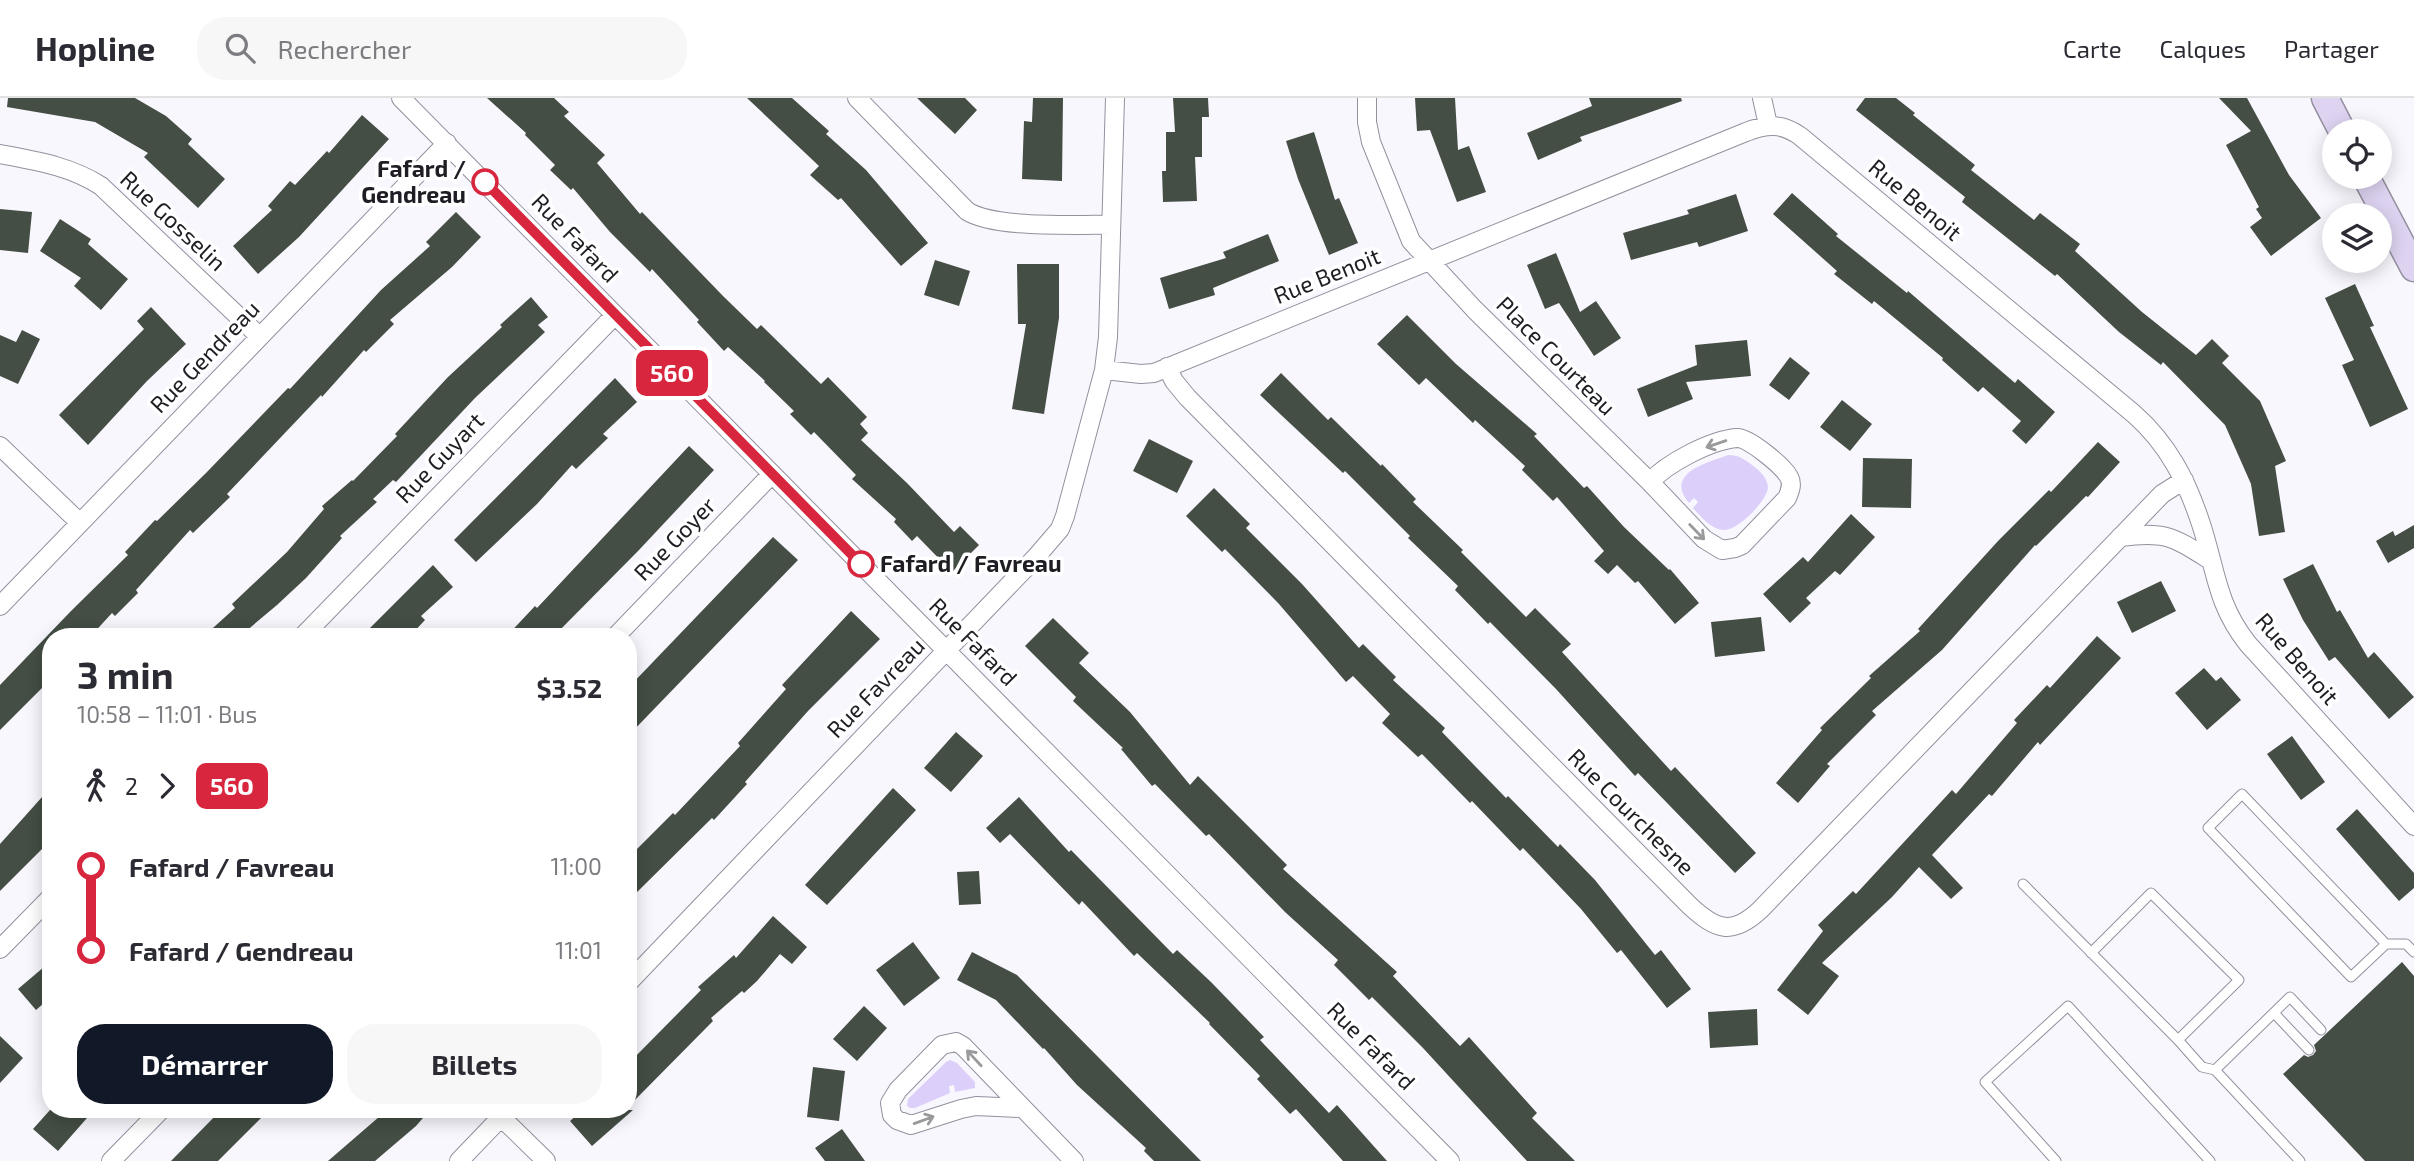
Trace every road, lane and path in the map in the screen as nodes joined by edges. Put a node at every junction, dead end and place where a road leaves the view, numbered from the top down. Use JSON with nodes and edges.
{"nodes":[{"id":1,"x":401,"y":98,"type":"edge"},
{"id":2,"x":857,"y":98,"type":"edge"},
{"id":3,"x":1115,"y":98,"type":"edge"},
{"id":4,"x":1367,"y":98,"type":"edge"},
{"id":5,"x":1762,"y":98,"type":"edge"},
{"id":6,"x":2325,"y":98,"type":"edge"},
{"id":7,"x":2336,"y":119,"type":"edge"},
{"id":8,"x":1768,"y":125,"type":"junction"},
{"id":9,"x":447,"y":143,"type":"junction"},
{"id":10,"x":0,"y":154,"type":"edge"},
{"id":11,"x":2372,"y":189,"type":"edge"},
{"id":12,"x":1111,"y":225,"type":"junction"},
{"id":13,"x":1430,"y":261,"type":"junction"},
{"id":14,"x":2414,"y":268,"type":"edge"},
{"id":15,"x":615,"y":315,"type":"junction"},
{"id":16,"x":259,"y":336,"type":"junction"},
{"id":17,"x":1167,"y":367,"type":"junction"},
{"id":18,"x":1104,"y":370,"type":"junction"},
{"id":19,"x":0,"y":446,"type":"edge"},
{"id":20,"x":771,"y":475,"type":"junction"},
{"id":21,"x":2184,"y":480,"type":"junction"},
{"id":22,"x":1650,"y":482,"type":"junction"},
{"id":23,"x":80,"y":523,"type":"junction"},
{"id":24,"x":2120,"y":537,"type":"junction"},
{"id":25,"x":2210,"y":560,"type":"junction"},
{"id":26,"x":0,"y":606,"type":"edge"},
{"id":27,"x":311,"y":628,"type":"edge"},
{"id":28,"x":624,"y":628,"type":"edge"},
{"id":29,"x":947,"y":650,"type":"junction"},
{"id":30,"x":2414,"y":826,"type":"edge"},
{"id":31,"x":2023,"y":884,"type":"dead end"},
{"id":32,"x":42,"y":906,"type":"edge"},
{"id":33,"x":2386,"y":944,"type":"junction"},
{"id":34,"x":0,"y":949,"type":"edge"},
{"id":35,"x":2414,"y":952,"type":"edge"},
{"id":36,"x":2091,"y":953,"type":"junction"},
{"id":37,"x":637,"y":974,"type":"edge"},
{"id":38,"x":2274,"y":1013,"type":"junction"},
{"id":39,"x":2321,"y":1030,"type":"dead end"},
{"id":40,"x":2178,"y":1040,"type":"junction"},
{"id":41,"x":2309,"y":1050,"type":"dead end"},
{"id":42,"x":2215,"y":1070,"type":"junction"},
{"id":43,"x":1021,"y":1108,"type":"junction"},
{"id":44,"x":153,"y":1118,"type":"edge"},
{"id":45,"x":499,"y":1118,"type":"edge"},
{"id":46,"x":508,"y":1118,"type":"edge"},
{"id":47,"x":111,"y":1161,"type":"edge"},
{"id":48,"x":459,"y":1161,"type":"edge"},
{"id":49,"x":546,"y":1161,"type":"edge"},
{"id":50,"x":1074,"y":1161,"type":"edge"},
{"id":51,"x":1450,"y":1161,"type":"edge"},
{"id":52,"x":2056,"y":1161,"type":"edge"},
{"id":53,"x":2210,"y":1161,"type":"edge"},
{"id":54,"x":2300,"y":1161,"type":"edge"}],
"edges":[{"from":1,"to":9,"type":"street","name":"Rue Fafard"},
{"from":2,"to":12,"type":"street"},
{"from":3,"to":12,"type":"street","name":"Rue Favreau"},
{"from":4,"to":13,"type":"street","name":"Place Courteau"},
{"from":5,"to":8,"type":"street"},
{"from":6,"to":7,"type":"street"},
{"from":8,"to":13,"type":"street","name":"Rue Benoit"},
{"from":8,"to":21,"type":"street","name":"Rue Benoit"},
{"from":9,"to":15,"type":"street","name":"Rue Fafard"},
{"from":9,"to":16,"type":"street","name":"Rue Gendreau"},
{"from":10,"to":16,"type":"street","name":"Rue Gosselin"},
{"from":11,"to":14,"type":"street"},
{"from":12,"to":18,"type":"street","name":"Rue Favreau"},
{"from":13,"to":17,"type":"street","name":"Rue Benoit"},
{"from":13,"to":22,"type":"street","name":"Place Courteau"},
{"from":15,"to":20,"type":"street","name":"Rue Fafard"},
{"from":15,"to":27,"type":"street","name":"Rue Guyart"},
{"from":16,"to":23,"type":"street","name":"Rue Gendreau"},
{"from":17,"to":18,"type":"street"},
{"from":17,"to":24,"type":"street","name":"Rue Courchesne"},
{"from":18,"to":29,"type":"street","name":"Rue Favreau"},
{"from":19,"to":23,"type":"street"},
{"from":20,"to":28,"type":"street","name":"Rue Goyer"},
{"from":20,"to":29,"type":"street","name":"Rue Fafard"},
{"from":21,"to":24,"type":"street","name":"Rue Courchesne"},
{"from":21,"to":25,"type":"street","name":"Rue Benoit"},
{"from":22,"to":22,"type":"street","name":"Place Courteau","one_way":true},
{"from":23,"to":26,"type":"street","name":"Rue Gendreau"},
{"from":24,"to":25,"type":"street"},
{"from":25,"to":30,"type":"street","name":"Rue Benoit"},
{"from":29,"to":37,"type":"street","name":"Rue Favreau"},
{"from":29,"to":51,"type":"street","name":"Rue Fafard"},
{"from":31,"to":36,"type":"lane"},
{"from":32,"to":34,"type":"street"},
{"from":33,"to":33,"type":"lane"},
{"from":33,"to":35,"type":"lane"},
{"from":36,"to":40,"type":"lane"},
{"from":36,"to":40,"type":"lane"},
{"from":38,"to":39,"type":"lane"},
{"from":38,"to":41,"type":"lane"},
{"from":38,"to":42,"type":"lane"},
{"from":40,"to":42,"type":"lane"},
{"from":42,"to":54,"type":"lane"},
{"from":43,"to":43,"type":"street","one_way":true},
{"from":43,"to":50,"type":"street"},
{"from":44,"to":47,"type":"street"},
{"from":45,"to":48,"type":"street"},
{"from":46,"to":49,"type":"street"},
{"from":52,"to":53,"type":"lane"}]}
